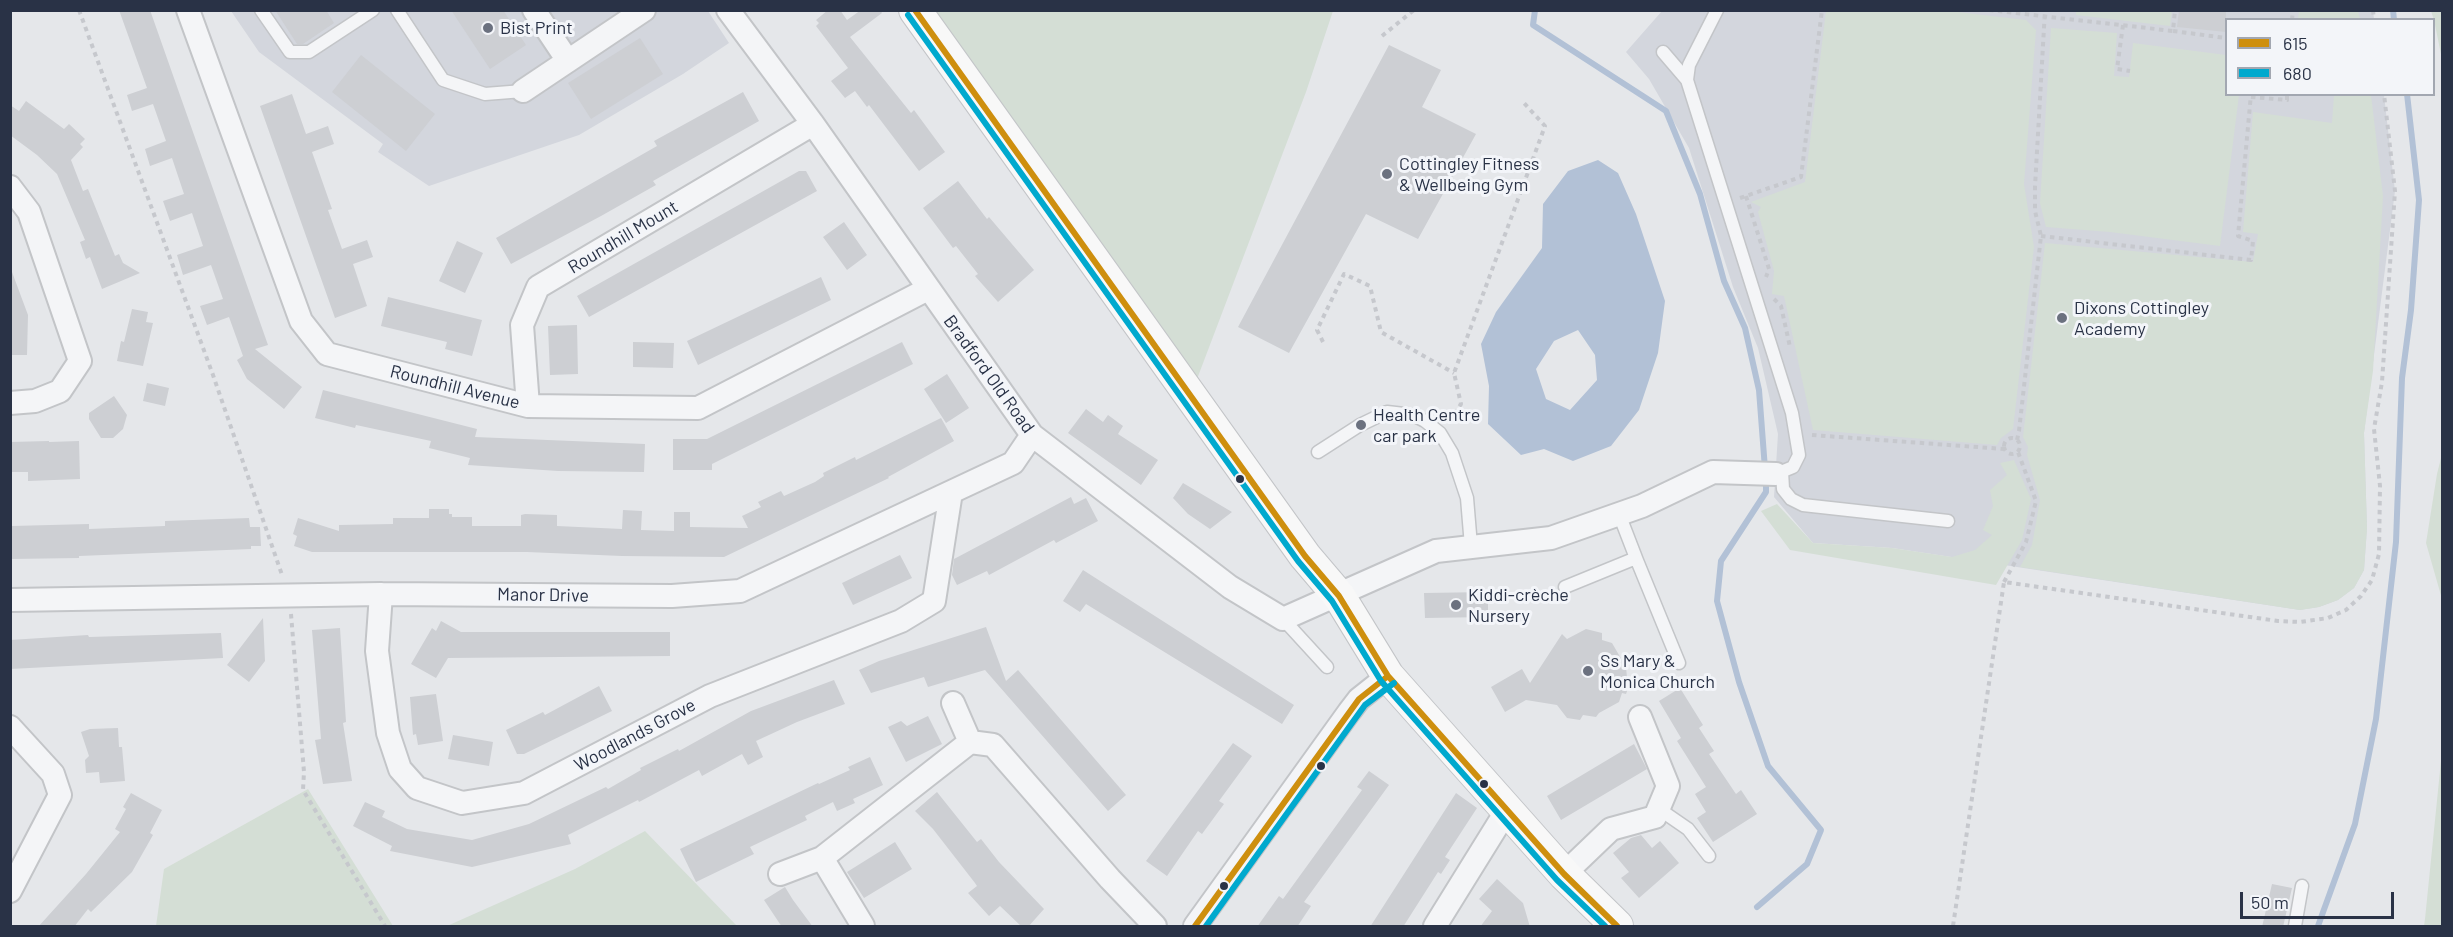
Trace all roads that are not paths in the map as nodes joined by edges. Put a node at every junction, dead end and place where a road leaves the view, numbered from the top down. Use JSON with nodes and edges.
{"nodes":[{"id":1,"x":188,"y":10,"type":"edge"},
{"id":2,"x":261,"y":10,"type":"edge"},
{"id":3,"x":373,"y":10,"type":"edge"},
{"id":4,"x":397,"y":10,"type":"edge"},
{"id":5,"x":534,"y":10,"type":"edge"},
{"id":6,"x":644,"y":10,"type":"edge"},
{"id":7,"x":728,"y":10,"type":"edge"},
{"id":8,"x":915,"y":10,"type":"edge"},
{"id":9,"x":1717,"y":10,"type":"edge"},
{"id":10,"x":1663,"y":52,"type":"dead end"},
{"id":11,"x":568,"y":61,"type":"junction"},
{"id":12,"x":1687,"y":80,"type":"junction"},
{"id":13,"x":523,"y":91,"type":"joint"},
{"id":14,"x":813,"y":124,"type":"junction"},
{"id":15,"x":10,"y":187,"type":"edge"},
{"id":16,"x":928,"y":289,"type":"junction"},
{"id":17,"x":10,"y":403,"type":"edge"},
{"id":18,"x":528,"y":406,"type":"junction"},
{"id":19,"x":1032,"y":435,"type":"junction"},
{"id":20,"x":1318,"y":452,"type":"dead end"},
{"id":21,"x":1779,"y":473,"type":"junction"},
{"id":22,"x":951,"y":492,"type":"junction"},
{"id":23,"x":1619,"y":514,"type":"junction"},
{"id":24,"x":1948,"y":521,"type":"dead end"},
{"id":25,"x":1471,"y":546,"type":"junction"},
{"id":26,"x":1636,"y":558,"type":"junction"},
{"id":27,"x":1565,"y":587,"type":"dead end"},
{"id":28,"x":381,"y":594,"type":"junction"},
{"id":29,"x":1339,"y":596,"type":"junction"},
{"id":30,"x":10,"y":600,"type":"edge"},
{"id":31,"x":1283,"y":619,"type":"junction"},
{"id":32,"x":1679,"y":663,"type":"dead end"},
{"id":33,"x":1327,"y":667,"type":"dead end"},
{"id":34,"x":1388,"y":676,"type":"junction"},
{"id":35,"x":953,"y":703,"type":"dead end"},
{"id":36,"x":1640,"y":717,"type":"dead end"},
{"id":37,"x":10,"y":727,"type":"edge"},
{"id":38,"x":970,"y":742,"type":"junction"},
{"id":39,"x":1659,"y":809,"type":"junction"},
{"id":40,"x":1507,"y":810,"type":"junction"},
{"id":41,"x":1709,"y":856,"type":"dead end"},
{"id":42,"x":822,"y":858,"type":"junction"},
{"id":43,"x":780,"y":874,"type":"dead end"},
{"id":44,"x":1564,"y":874,"type":"junction"},
{"id":45,"x":2302,"y":886,"type":"dead end"},
{"id":46,"x":10,"y":891,"type":"edge"},
{"id":47,"x":863,"y":927,"type":"edge"},
{"id":48,"x":1155,"y":927,"type":"edge"},
{"id":49,"x":1195,"y":927,"type":"edge"},
{"id":50,"x":1436,"y":927,"type":"edge"},
{"id":51,"x":1617,"y":927,"type":"edge"},
{"id":52,"x":2295,"y":927,"type":"edge"}],
"edges":[{"from":1,"to":18,"type":"street","name":"Roundhill Avenue"},
{"from":2,"to":3,"type":"lane"},
{"from":4,"to":13,"type":"lane"},
{"from":5,"to":11,"type":"street"},
{"from":6,"to":11,"type":"street"},
{"from":7,"to":14,"type":"street","name":"Bradford Old Road"},
{"from":8,"to":29,"type":"main road"},
{"from":9,"to":12,"type":"lane"},
{"from":10,"to":12,"type":"lane"},
{"from":11,"to":13,"type":"street"},
{"from":12,"to":21,"type":"lane"},
{"from":14,"to":16,"type":"street","name":"Bradford Old Road"},
{"from":14,"to":18,"type":"street","name":"Roundhill Mount"},
{"from":15,"to":17,"type":"street"},
{"from":16,"to":18,"type":"street","name":"Roundhill Avenue"},
{"from":16,"to":19,"type":"street","name":"Bradford Old Road"},
{"from":19,"to":22,"type":"street","name":"Manor Drive"},
{"from":19,"to":31,"type":"street","name":"Bradford Old Road"},
{"from":20,"to":25,"type":"lane"},
{"from":21,"to":23,"type":"street"},
{"from":21,"to":24,"type":"lane"},
{"from":22,"to":28,"type":"street","name":"Manor Drive"},
{"from":22,"to":28,"type":"street","name":"Woodlands Grove"},
{"from":23,"to":25,"type":"street"},
{"from":23,"to":26,"type":"lane"},
{"from":25,"to":29,"type":"street"},
{"from":26,"to":27,"type":"lane"},
{"from":26,"to":32,"type":"lane"},
{"from":28,"to":30,"type":"street","name":"Manor Drive"},
{"from":29,"to":31,"type":"street"},
{"from":29,"to":34,"type":"main road"},
{"from":31,"to":33,"type":"lane"},
{"from":34,"to":40,"type":"main road"},
{"from":34,"to":49,"type":"street"},
{"from":35,"to":38,"type":"street"},
{"from":36,"to":39,"type":"street"},
{"from":37,"to":46,"type":"street"},
{"from":38,"to":42,"type":"street"},
{"from":38,"to":48,"type":"street"},
{"from":39,"to":41,"type":"lane"},
{"from":39,"to":44,"type":"street"},
{"from":40,"to":44,"type":"main road"},
{"from":40,"to":50,"type":"street"},
{"from":42,"to":43,"type":"street"},
{"from":42,"to":47,"type":"street"},
{"from":44,"to":51,"type":"main road"},
{"from":45,"to":52,"type":"lane"}]}
